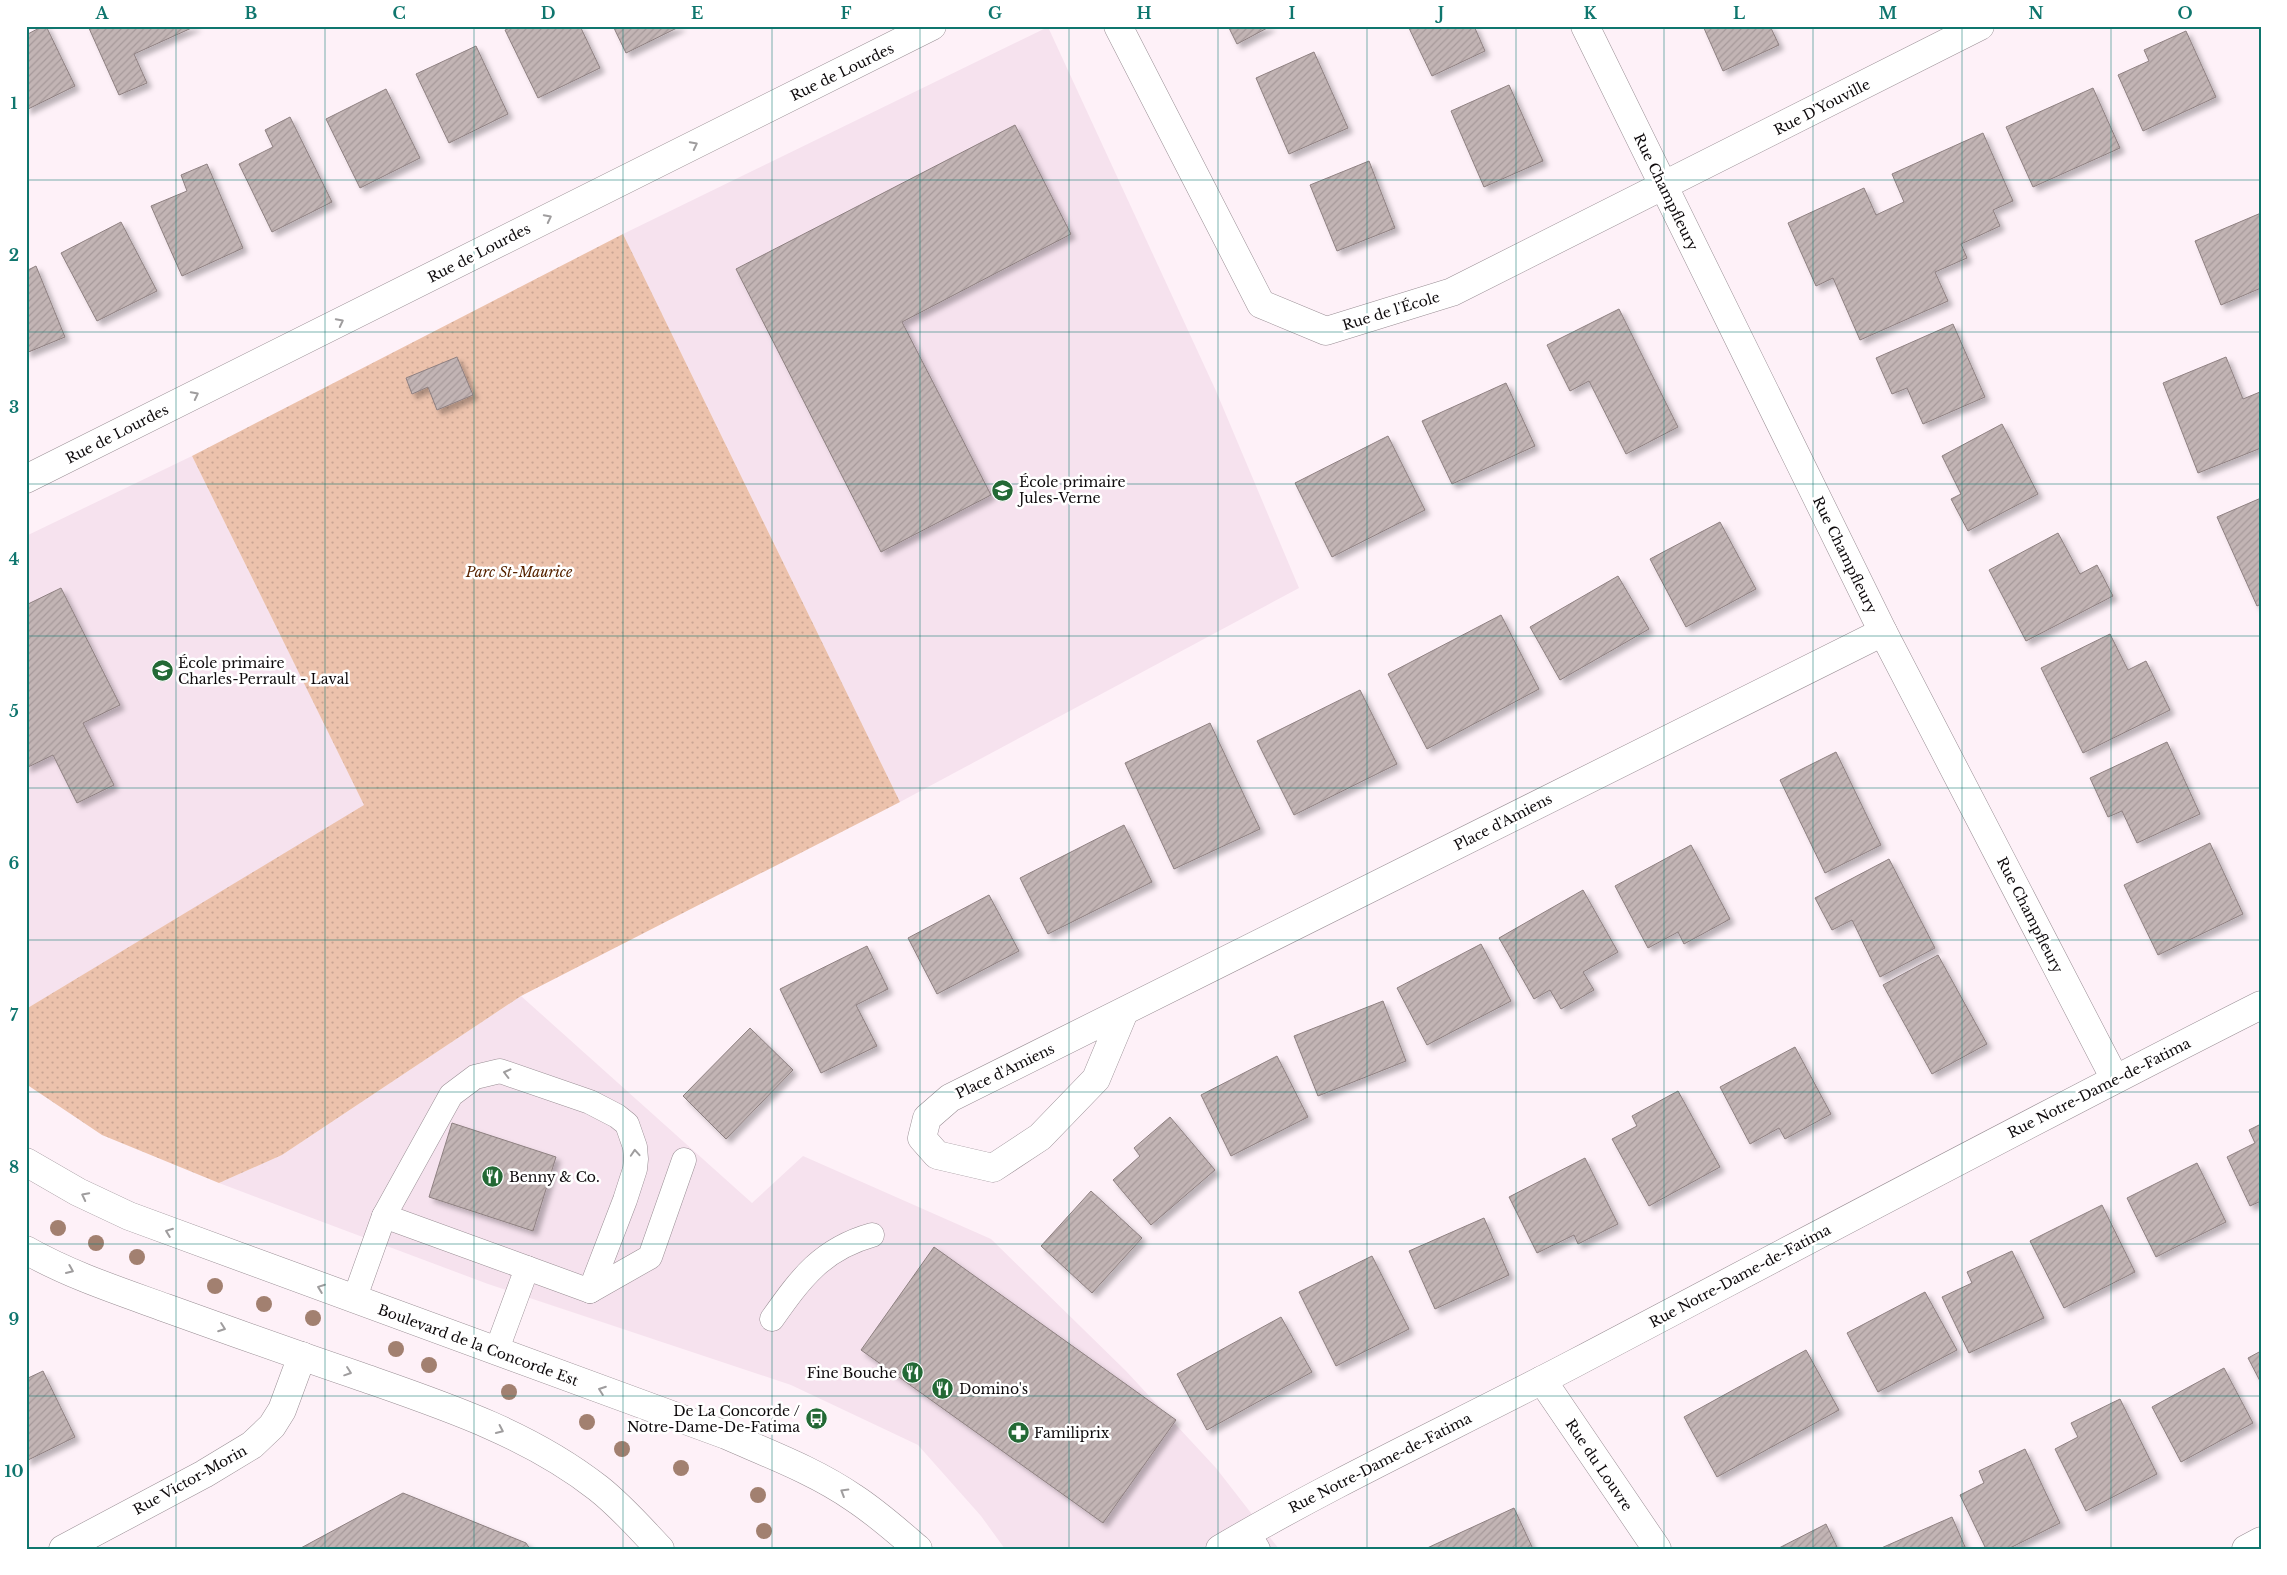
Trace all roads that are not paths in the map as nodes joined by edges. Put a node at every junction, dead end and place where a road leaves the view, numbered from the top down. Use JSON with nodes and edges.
{"nodes":[{"id":1,"x":932,"y":26,"type":"edge"},
{"id":2,"x":1118,"y":26,"type":"edge"},
{"id":3,"x":1585,"y":26,"type":"edge"},
{"id":4,"x":1980,"y":26,"type":"edge"},
{"id":5,"x":1664,"y":187,"type":"junction"},
{"id":6,"x":26,"y":479,"type":"edge"},
{"id":7,"x":1883,"y":632,"type":"junction"},
{"id":8,"x":2261,"y":1005,"type":"edge"},
{"id":9,"x":1124,"y":1012,"type":"junction"},
{"id":10,"x":2115,"y":1079,"type":"junction"},
{"id":11,"x":684,"y":1160,"type":"dead end"},
{"id":12,"x":26,"y":1162,"type":"edge"},
{"id":13,"x":384,"y":1216,"type":"junction"},
{"id":14,"x":872,"y":1235,"type":"dead end"},
{"id":15,"x":26,"y":1250,"type":"edge"},
{"id":16,"x":527,"y":1268,"type":"junction"},
{"id":17,"x":590,"y":1292,"type":"junction"},
{"id":18,"x":354,"y":1300,"type":"junction"},
{"id":19,"x":772,"y":1319,"type":"dead end"},
{"id":20,"x":496,"y":1352,"type":"junction"},
{"id":21,"x":302,"y":1356,"type":"junction"},
{"id":22,"x":1542,"y":1380,"type":"junction"},
{"id":23,"x":1253,"y":1541,"type":"edge"},
{"id":24,"x":2261,"y":1541,"type":"edge"},
{"id":25,"x":63,"y":1549,"type":"edge"},
{"id":26,"x":660,"y":1549,"type":"edge"},
{"id":27,"x":918,"y":1549,"type":"edge"},
{"id":28,"x":1220,"y":1549,"type":"edge"},
{"id":29,"x":1657,"y":1549,"type":"edge"},
{"id":30,"x":2246,"y":1549,"type":"edge"}],
"edges":[{"from":6,"to":1,"type":"street","name":"Rue de Lourdes","one_way":true},
{"from":2,"to":5,"type":"street","name":"Rue de l'École"},
{"from":3,"to":5,"type":"street","name":"Rue Champfleury"},
{"from":4,"to":5,"type":"street","name":"Rue D'Youville"},
{"from":5,"to":7,"type":"street","name":"Rue Champfleury"},
{"from":7,"to":9,"type":"street","name":"Place d'Amiens"},
{"from":7,"to":10,"type":"street","name":"Rue Champfleury"},
{"from":8,"to":10,"type":"street","name":"Rue Notre-Dame-de-Fatima"},
{"from":9,"to":9,"type":"street","name":"Place d'Amiens"},
{"from":10,"to":22,"type":"street","name":"Rue Notre-Dame-de-Fatima"},
{"from":11,"to":17,"type":"lane"},
{"from":18,"to":12,"type":"street","name":"Boulevard de la Concorde Est","one_way":true},
{"from":13,"to":16,"type":"lane"},
{"from":17,"to":13,"type":"lane","one_way":true},
{"from":13,"to":18,"type":"lane"},
{"from":14,"to":19,"type":"lane"},
{"from":15,"to":21,"type":"street","one_way":true},
{"from":16,"to":17,"type":"lane"},
{"from":16,"to":20,"type":"lane"},
{"from":18,"to":20,"type":"street","name":"Boulevard de la Concorde Est"},
{"from":27,"to":20,"type":"street","name":"Boulevard de la Concorde Est","one_way":true},
{"from":21,"to":25,"type":"street","name":"Rue Victor-Morin"},
{"from":21,"to":26,"type":"street","one_way":true},
{"from":22,"to":23,"type":"street","name":"Rue Notre-Dame-de-Fatima"},
{"from":22,"to":29,"type":"street","name":"Rue du Louvre"},
{"from":23,"to":28,"type":"street","name":"Rue Notre-Dame-de-Fatima"},
{"from":24,"to":30,"type":"street"}]}
